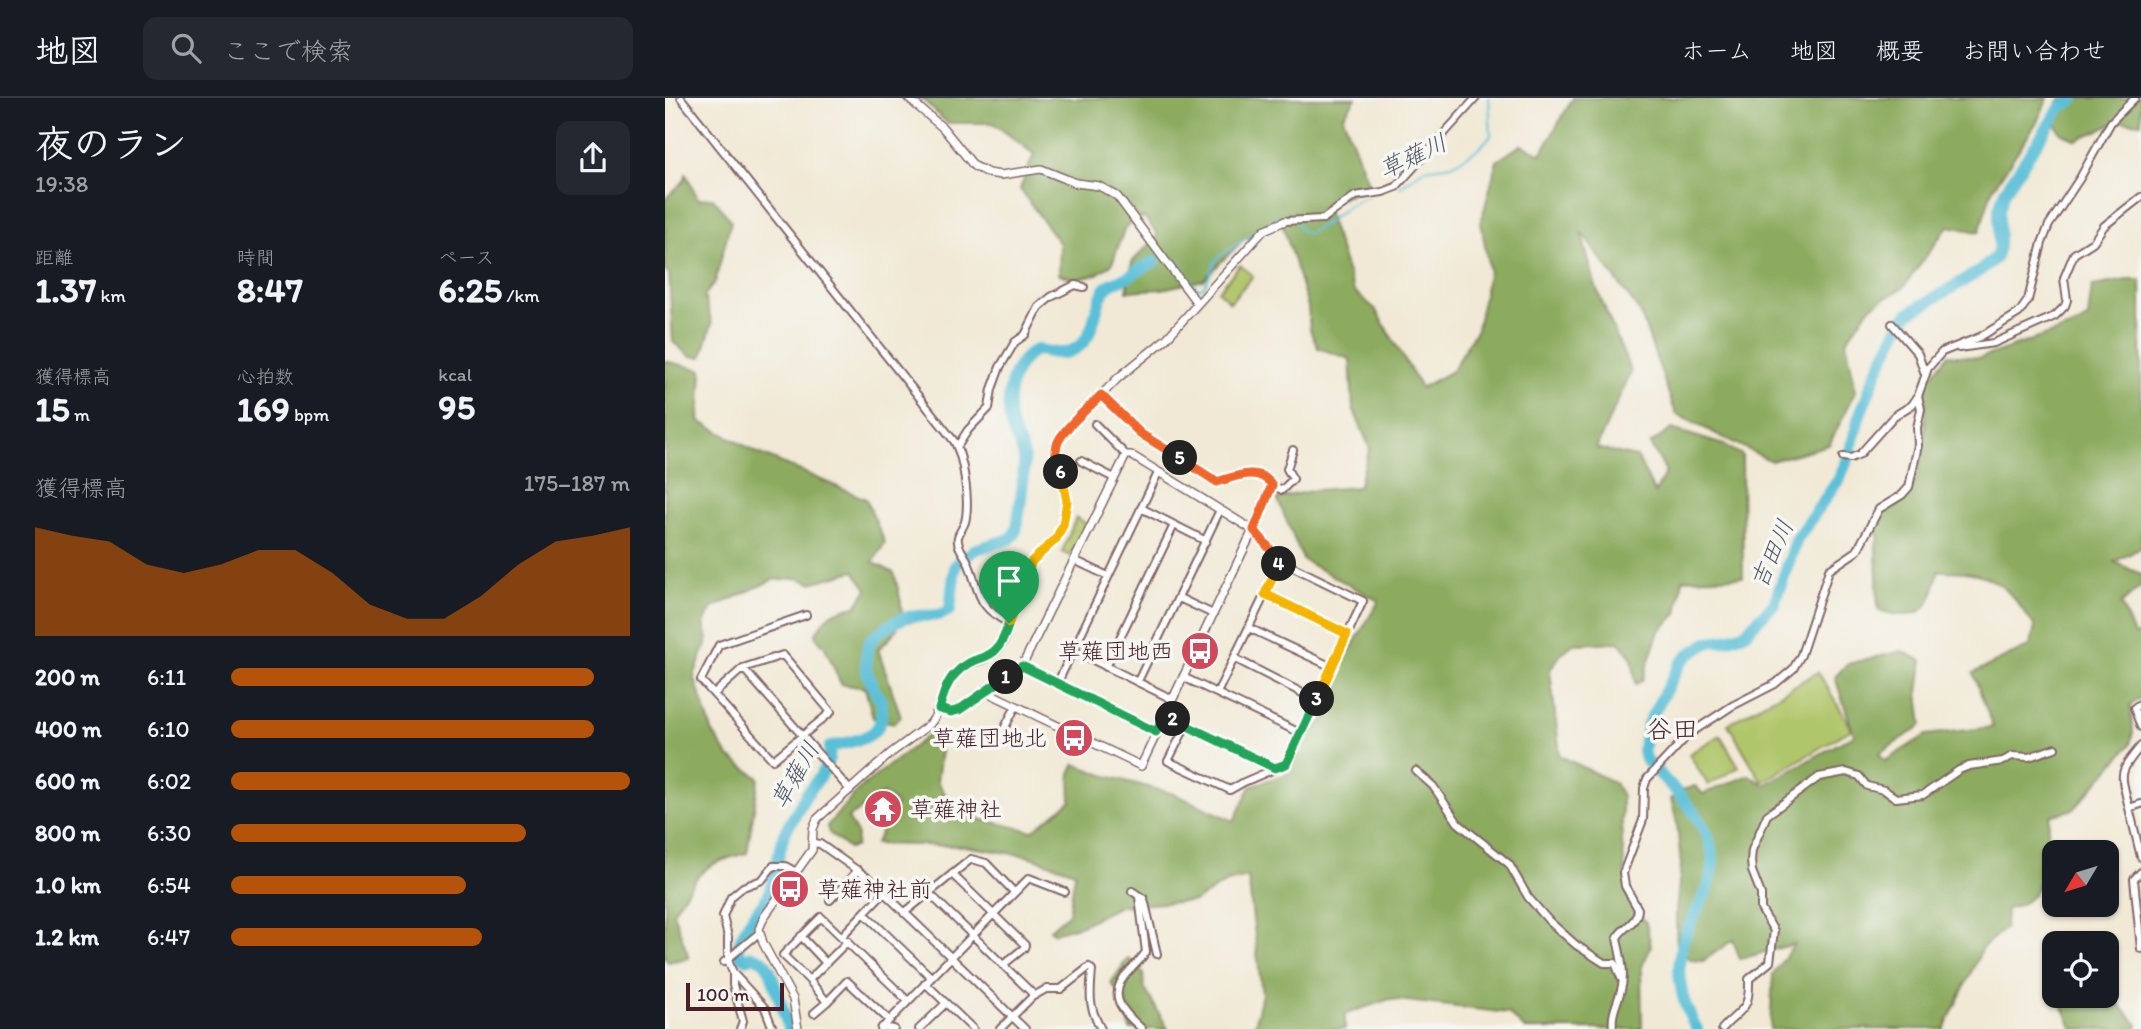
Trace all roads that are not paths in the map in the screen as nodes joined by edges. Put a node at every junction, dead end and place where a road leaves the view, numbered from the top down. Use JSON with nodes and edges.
{"nodes":[{"id":1,"x":681,"y":98,"type":"edge"},
{"id":2,"x":908,"y":98,"type":"edge"},
{"id":3,"x":1476,"y":98,"type":"edge"},
{"id":4,"x":2135,"y":98,"type":"edge"},
{"id":5,"x":2141,"y":197,"type":"edge"},
{"id":6,"x":1285,"y":221,"type":"joint"},
{"id":7,"x":1084,"y":288,"type":"dead end"},
{"id":8,"x":1197,"y":303,"type":"junction"},
{"id":9,"x":1892,"y":324,"type":"dead end"},
{"id":10,"x":1954,"y":348,"type":"junction"},
{"id":11,"x":1925,"y":374,"type":"junction"},
{"id":12,"x":1101,"y":395,"type":"junction"},
{"id":13,"x":1918,"y":396,"type":"junction"},
{"id":14,"x":1095,"y":424,"type":"dead end"},
{"id":15,"x":957,"y":447,"type":"junction"},
{"id":16,"x":1293,"y":450,"type":"dead end"},
{"id":17,"x":1126,"y":456,"type":"junction"},
{"id":18,"x":1843,"y":457,"type":"dead end"},
{"id":19,"x":1081,"y":461,"type":"dead end"},
{"id":20,"x":1158,"y":473,"type":"junction"},
{"id":21,"x":1114,"y":478,"type":"junction"},
{"id":22,"x":1272,"y":485,"type":"junction"},
{"id":23,"x":1141,"y":508,"type":"junction"},
{"id":24,"x":1220,"y":510,"type":"junction"},
{"id":25,"x":1174,"y":525,"type":"junction"},
{"id":26,"x":1254,"y":530,"type":"junction"},
{"id":27,"x":1206,"y":541,"type":"junction"},
{"id":28,"x":1074,"y":560,"type":"junction"},
{"id":29,"x":1280,"y":561,"type":"junction"},
{"id":30,"x":1108,"y":576,"type":"junction"},
{"id":31,"x":1265,"y":594,"type":"junction"},
{"id":32,"x":1179,"y":598,"type":"junction"},
{"id":33,"x":1213,"y":614,"type":"junction"},
{"id":34,"x":806,"y":615,"type":"dead end"},
{"id":35,"x":1009,"y":623,"type":"junction"},
{"id":36,"x":1249,"y":628,"type":"junction"},
{"id":37,"x":1347,"y":634,"type":"junction"},
{"id":38,"x":1073,"y":650,"type":"junction"},
{"id":39,"x":1234,"y":658,"type":"junction"},
{"id":40,"x":1022,"y":666,"type":"junction"},
{"id":41,"x":1106,"y":667,"type":"junction"},
{"id":42,"x":1332,"y":667,"type":"junction"},
{"id":43,"x":743,"y":668,"type":"junction"},
{"id":44,"x":1183,"y":677,"type":"junction"},
{"id":45,"x":1138,"y":681,"type":"junction"},
{"id":46,"x":1057,"y":684,"type":"junction"},
{"id":47,"x":985,"y":691,"type":"junction"},
{"id":48,"x":1217,"y":693,"type":"junction"},
{"id":49,"x":714,"y":694,"type":"junction"},
{"id":50,"x":1173,"y":699,"type":"junction"},
{"id":51,"x":1316,"y":700,"type":"junction"},
{"id":52,"x":2141,"y":703,"type":"edge"},
{"id":53,"x":1016,"y":706,"type":"junction"},
{"id":54,"x":939,"y":709,"type":"junction"},
{"id":55,"x":1165,"y":715,"type":"junction"},
{"id":56,"x":1186,"y":726,"type":"junction"},
{"id":57,"x":2141,"y":727,"type":"edge"},
{"id":58,"x":1004,"y":729,"type":"dead end"},
{"id":59,"x":1156,"y":732,"type":"junction"},
{"id":60,"x":1300,"y":733,"type":"junction"},
{"id":61,"x":802,"y":736,"type":"junction"},
{"id":62,"x":2141,"y":746,"type":"edge"},
{"id":63,"x":2055,"y":748,"type":"dead end"},
{"id":64,"x":1275,"y":768,"type":"junction"},
{"id":65,"x":1416,"y":771,"type":"dead end"},
{"id":66,"x":850,"y":790,"type":"junction"},
{"id":67,"x":2141,"y":804,"type":"edge"},
{"id":68,"x":2129,"y":808,"type":"junction"},
{"id":69,"x":813,"y":843,"type":"junction"},
{"id":70,"x":2141,"y":857,"type":"edge"},
{"id":71,"x":858,"y":870,"type":"junction"},
{"id":72,"x":796,"y":872,"type":"junction"},
{"id":73,"x":2141,"y":872,"type":"edge"},
{"id":74,"x":951,"y":873,"type":"junction"},
{"id":75,"x":1132,"y":891,"type":"dead end"},
{"id":76,"x":1014,"y":892,"type":"junction"},
{"id":77,"x":1065,"y":892,"type":"dead end"},
{"id":78,"x":883,"y":893,"type":"junction"},
{"id":79,"x":929,"y":893,"type":"junction"},
{"id":80,"x":1139,"y":897,"type":"junction"},
{"id":81,"x":830,"y":900,"type":"dead end"},
{"id":82,"x":864,"y":913,"type":"junction"},
{"id":83,"x":904,"y":913,"type":"junction"},
{"id":84,"x":994,"y":914,"type":"junction"},
{"id":85,"x":759,"y":933,"type":"junction"},
{"id":86,"x":801,"y":936,"type":"junction"},
{"id":87,"x":842,"y":936,"type":"junction"},
{"id":88,"x":972,"y":936,"type":"junction"},
{"id":89,"x":848,"y":942,"type":"junction"},
{"id":90,"x":2141,"y":949,"type":"edge"},
{"id":91,"x":1157,"y":954,"type":"dead end"},
{"id":92,"x":950,"y":958,"type":"junction"},
{"id":93,"x":726,"y":961,"type":"junction"},
{"id":94,"x":827,"y":963,"type":"junction"},
{"id":95,"x":1003,"y":965,"type":"junction"},
{"id":96,"x":733,"y":973,"type":"junction"},
{"id":97,"x":931,"y":977,"type":"junction"},
{"id":98,"x":1623,"y":979,"type":"junction"},
{"id":99,"x":809,"y":980,"type":"junction"},
{"id":100,"x":925,"y":983,"type":"junction"},
{"id":101,"x":1032,"y":997,"type":"junction"},
{"id":102,"x":908,"y":1001,"type":"junction"},
{"id":103,"x":827,"y":1002,"type":"junction"},
{"id":104,"x":946,"y":1003,"type":"junction"},
{"id":105,"x":814,"y":1013,"type":"dead end"},
{"id":106,"x":1012,"y":1017,"type":"junction"},
{"id":107,"x":889,"y":1020,"type":"junction"},
{"id":108,"x":882,"y":1028,"type":"edge"},
{"id":109,"x":740,"y":1029,"type":"edge"},
{"id":110,"x":773,"y":1029,"type":"edge"},
{"id":111,"x":798,"y":1029,"type":"edge"},
{"id":112,"x":894,"y":1029,"type":"edge"},
{"id":113,"x":919,"y":1029,"type":"edge"},
{"id":114,"x":973,"y":1029,"type":"edge"},
{"id":115,"x":1000,"y":1029,"type":"edge"},
{"id":116,"x":1024,"y":1029,"type":"edge"},
{"id":117,"x":1101,"y":1029,"type":"edge"},
{"id":118,"x":1142,"y":1029,"type":"edge"},
{"id":119,"x":1613,"y":1029,"type":"edge"},
{"id":120,"x":1722,"y":1029,"type":"edge"}],
"edges":[{"from":1,"to":15,"type":"street"},
{"from":2,"to":8,"type":"street"},
{"from":3,"to":6,"type":"street"},
{"from":4,"to":10,"type":"street"},
{"from":5,"to":10,"type":"street"},
{"from":6,"to":8,"type":"street"},
{"from":7,"to":15,"type":"street"},
{"from":8,"to":12,"type":"street"},
{"from":9,"to":11,"type":"street"},
{"from":10,"to":11,"type":"street"},
{"from":11,"to":13,"type":"street"},
{"from":12,"to":22,"type":"street"},
{"from":12,"to":35,"type":"street"},
{"from":13,"to":18,"type":"street"},
{"from":13,"to":98,"type":"street"},
{"from":14,"to":17,"type":"street"},
{"from":15,"to":35,"type":"street"},
{"from":16,"to":22,"type":"street"},
{"from":17,"to":20,"type":"street"},
{"from":17,"to":21,"type":"street"},
{"from":19,"to":21,"type":"street"},
{"from":20,"to":23,"type":"street"},
{"from":20,"to":24,"type":"street"},
{"from":21,"to":28,"type":"street"},
{"from":22,"to":26,"type":"street"},
{"from":23,"to":25,"type":"street"},
{"from":23,"to":30,"type":"street"},
{"from":24,"to":26,"type":"street"},
{"from":24,"to":27,"type":"street"},
{"from":25,"to":27,"type":"street"},
{"from":25,"to":41,"type":"street"},
{"from":26,"to":29,"type":"street"},
{"from":26,"to":33,"type":"street"},
{"from":27,"to":32,"type":"street"},
{"from":28,"to":30,"type":"street"},
{"from":28,"to":40,"type":"street"},
{"from":29,"to":31,"type":"street"},
{"from":29,"to":37,"type":"street"},
{"from":30,"to":38,"type":"street"},
{"from":31,"to":36,"type":"street"},
{"from":31,"to":37,"type":"street"},
{"from":32,"to":33,"type":"street"},
{"from":32,"to":45,"type":"street"},
{"from":33,"to":44,"type":"street"},
{"from":34,"to":49,"type":"street"},
{"from":35,"to":54,"type":"street"},
{"from":36,"to":39,"type":"street"},
{"from":36,"to":42,"type":"street"},
{"from":37,"to":42,"type":"street"},
{"from":38,"to":41,"type":"street"},
{"from":38,"to":46,"type":"street"},
{"from":39,"to":48,"type":"street"},
{"from":39,"to":51,"type":"street"},
{"from":40,"to":46,"type":"street"},
{"from":40,"to":47,"type":"street"},
{"from":41,"to":45,"type":"street"},
{"from":42,"to":51,"type":"street"},
{"from":43,"to":49,"type":"street"},
{"from":43,"to":61,"type":"street"},
{"from":43,"to":61,"type":"street"},
{"from":44,"to":48,"type":"street"},
{"from":44,"to":50,"type":"street"},
{"from":45,"to":50,"type":"street"},
{"from":46,"to":59,"type":"street"},
{"from":47,"to":53,"type":"street"},
{"from":47,"to":54,"type":"street"},
{"from":48,"to":60,"type":"street"},
{"from":49,"to":61,"type":"street"},
{"from":50,"to":55,"type":"street"},
{"from":51,"to":60,"type":"street"},
{"from":52,"to":57,"type":"street"},
{"from":53,"to":58,"type":"street"},
{"from":53,"to":59,"type":"street"},
{"from":54,"to":66,"type":"street"},
{"from":55,"to":56,"type":"street"},
{"from":55,"to":59,"type":"street"},
{"from":56,"to":64,"type":"street"},
{"from":56,"to":64,"type":"street"},
{"from":60,"to":64,"type":"street"},
{"from":61,"to":66,"type":"street"},
{"from":62,"to":68,"type":"street"},
{"from":63,"to":120,"type":"street"},
{"from":65,"to":98,"type":"street"},
{"from":66,"to":69,"type":"street"},
{"from":67,"to":68,"type":"street"},
{"from":68,"to":70,"type":"street"},
{"from":69,"to":71,"type":"street"},
{"from":69,"to":72,"type":"street"},
{"from":71,"to":78,"type":"street"},
{"from":71,"to":81,"type":"street"},
{"from":72,"to":85,"type":"street"},
{"from":72,"to":93,"type":"street"},
{"from":73,"to":90,"type":"street"},
{"from":74,"to":76,"type":"street"},
{"from":74,"to":79,"type":"street"},
{"from":74,"to":84,"type":"street"},
{"from":75,"to":80,"type":"street"},
{"from":76,"to":77,"type":"street"},
{"from":76,"to":84,"type":"street"},
{"from":78,"to":82,"type":"street"},
{"from":78,"to":83,"type":"street"},
{"from":79,"to":83,"type":"street"},
{"from":79,"to":88,"type":"street"},
{"from":80,"to":91,"type":"street"},
{"from":80,"to":118,"type":"street"},
{"from":82,"to":87,"type":"street"},
{"from":82,"to":97,"type":"street"},
{"from":83,"to":92,"type":"street"},
{"from":84,"to":88,"type":"street"},
{"from":84,"to":95,"type":"street"},
{"from":85,"to":93,"type":"street"},
{"from":85,"to":111,"type":"street"},
{"from":86,"to":87,"type":"street"},
{"from":86,"to":94,"type":"street"},
{"from":86,"to":99,"type":"street"},
{"from":87,"to":89,"type":"street"},
{"from":88,"to":92,"type":"street"},
{"from":88,"to":95,"type":"street"},
{"from":89,"to":94,"type":"street"},
{"from":89,"to":102,"type":"street"},
{"from":92,"to":97,"type":"street"},
{"from":92,"to":106,"type":"street"},
{"from":93,"to":96,"type":"street"},
{"from":94,"to":99,"type":"street"},
{"from":95,"to":101,"type":"street"},
{"from":96,"to":109,"type":"street"},
{"from":96,"to":110,"type":"street"},
{"from":97,"to":100,"type":"street"},
{"from":98,"to":119,"type":"street"},
{"from":99,"to":103,"type":"street"},
{"from":100,"to":102,"type":"street"},
{"from":100,"to":104,"type":"street"},
{"from":101,"to":106,"type":"street"},
{"from":101,"to":117,"type":"street"},
{"from":102,"to":107,"type":"street"},
{"from":103,"to":105,"type":"street"},
{"from":103,"to":107,"type":"street"},
{"from":104,"to":113,"type":"street"},
{"from":104,"to":114,"type":"street"},
{"from":106,"to":115,"type":"street"},
{"from":106,"to":116,"type":"street"},
{"from":107,"to":108,"type":"street"},
{"from":108,"to":112,"type":"street"}]}
